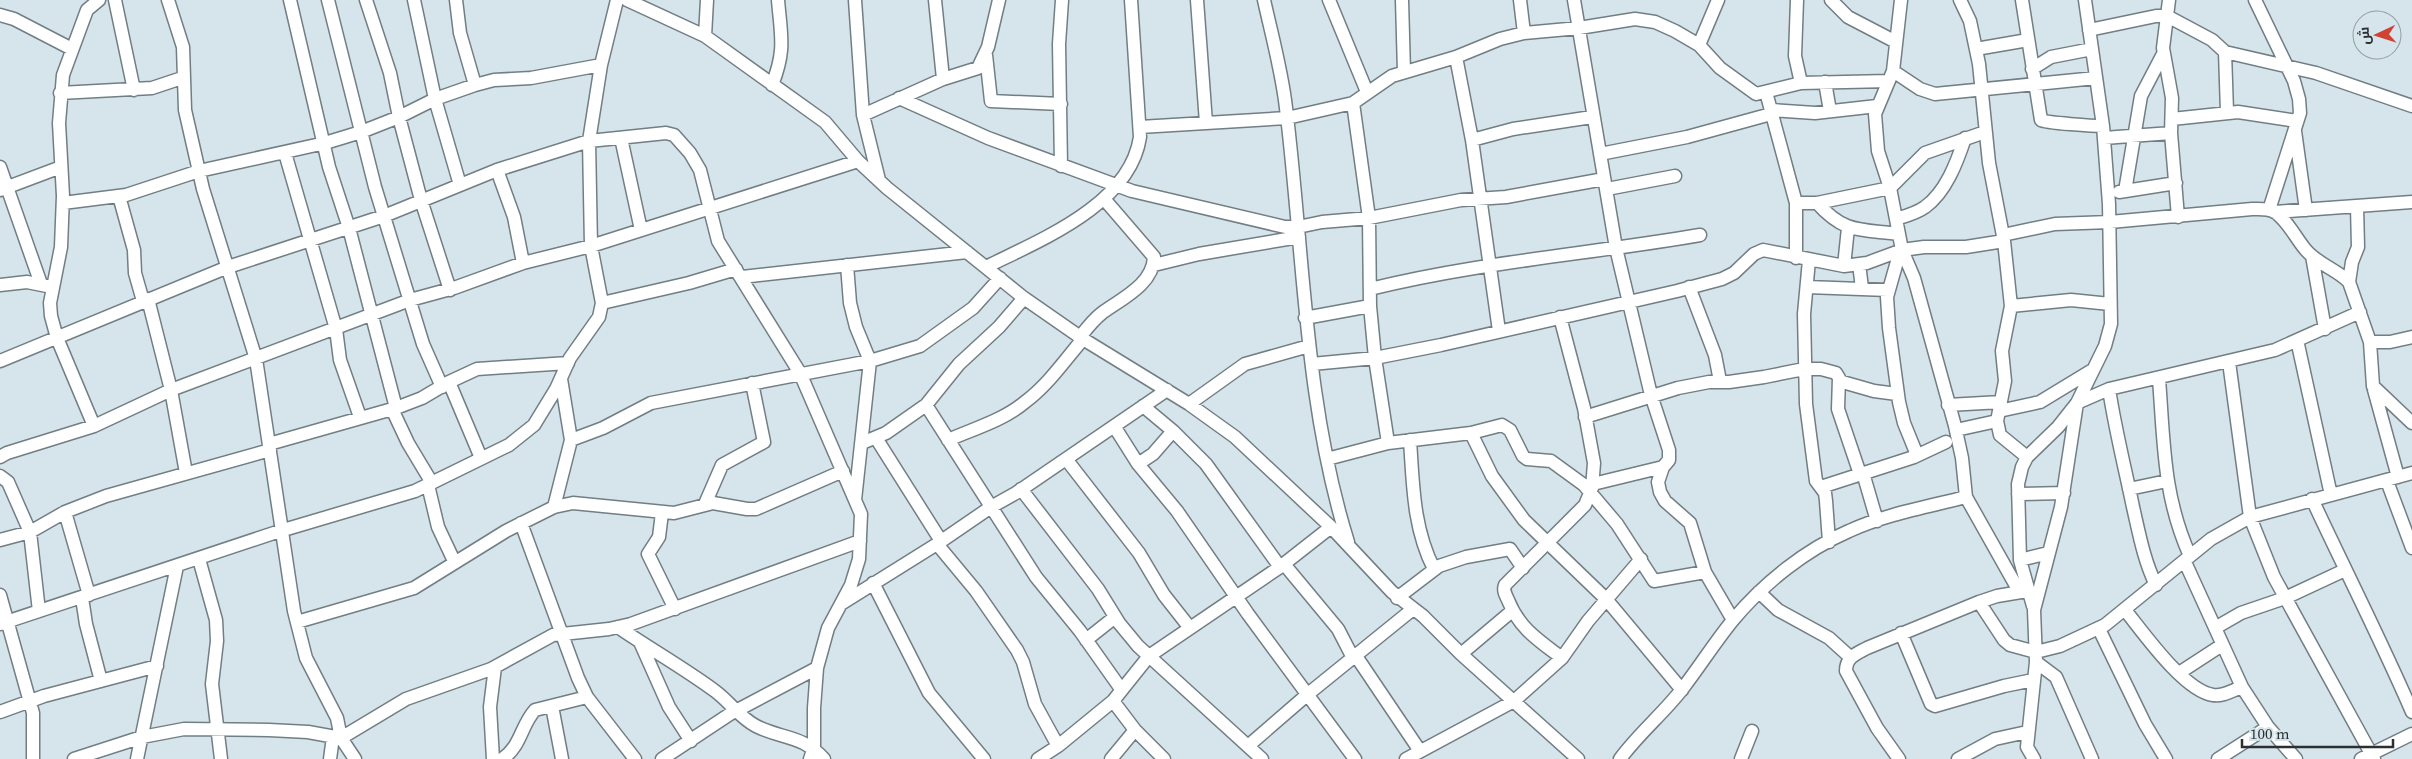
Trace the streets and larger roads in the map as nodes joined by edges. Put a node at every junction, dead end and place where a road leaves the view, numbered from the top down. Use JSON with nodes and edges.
{"nodes":[{"id":1,"x":99,"y":0,"type":"edge"},
{"id":2,"x":115,"y":0,"type":"edge"},
{"id":3,"x":168,"y":0,"type":"edge"},
{"id":4,"x":290,"y":0,"type":"edge"},
{"id":5,"x":328,"y":0,"type":"edge"},
{"id":6,"x":366,"y":0,"type":"edge"},
{"id":7,"x":414,"y":0,"type":"edge"},
{"id":8,"x":456,"y":0,"type":"edge"},
{"id":9,"x":617,"y":0,"type":"edge"},
{"id":10,"x":627,"y":0,"type":"edge"},
{"id":11,"x":707,"y":0,"type":"edge"},
{"id":12,"x":778,"y":0,"type":"edge"},
{"id":13,"x":855,"y":0,"type":"edge"},
{"id":14,"x":935,"y":0,"type":"edge"},
{"id":15,"x":1000,"y":0,"type":"edge"},
{"id":16,"x":1062,"y":0,"type":"edge"},
{"id":17,"x":1131,"y":0,"type":"edge"},
{"id":18,"x":1197,"y":0,"type":"edge"},
{"id":19,"x":1264,"y":0,"type":"edge"},
{"id":20,"x":1329,"y":0,"type":"edge"},
{"id":21,"x":1402,"y":0,"type":"edge"},
{"id":22,"x":1520,"y":0,"type":"edge"},
{"id":23,"x":1574,"y":0,"type":"edge"},
{"id":24,"x":1718,"y":0,"type":"edge"},
{"id":25,"x":1797,"y":0,"type":"edge"},
{"id":26,"x":1831,"y":0,"type":"edge"},
{"id":27,"x":1901,"y":0,"type":"edge"},
{"id":28,"x":1960,"y":0,"type":"edge"},
{"id":29,"x":2022,"y":0,"type":"edge"},
{"id":30,"x":2085,"y":0,"type":"edge"},
{"id":31,"x":2169,"y":0,"type":"edge"},
{"id":32,"x":2254,"y":0,"type":"edge"},
{"id":33,"x":0,"y":16,"type":"edge"},
{"id":34,"x":2167,"y":16,"type":"junction"},
{"id":35,"x":1580,"y":28,"type":"junction"},
{"id":36,"x":2089,"y":30,"type":"junction"},
{"id":37,"x":1524,"y":33,"type":"junction"},
{"id":38,"x":705,"y":36,"type":"junction"},
{"id":39,"x":2028,"y":40,"type":"junction"},
{"id":40,"x":1896,"y":42,"type":"junction"},
{"id":41,"x":1699,"y":45,"type":"junction"},
{"id":42,"x":72,"y":49,"type":"junction"},
{"id":43,"x":1976,"y":49,"type":"junction"},
{"id":44,"x":2092,"y":49,"type":"junction"},
{"id":45,"x":986,"y":52,"type":"junction"},
{"id":46,"x":2225,"y":52,"type":"junction"},
{"id":47,"x":2164,"y":54,"type":"junction"},
{"id":48,"x":1456,"y":56,"type":"junction"},
{"id":49,"x":601,"y":64,"type":"junction"},
{"id":50,"x":2286,"y":66,"type":"junction"},
{"id":51,"x":2032,"y":69,"type":"junction"},
{"id":52,"x":1404,"y":72,"type":"junction"},
{"id":53,"x":1891,"y":76,"type":"junction"},
{"id":54,"x":182,"y":78,"type":"junction"},
{"id":55,"x":2096,"y":78,"type":"junction"},
{"id":56,"x":943,"y":79,"type":"junction"},
{"id":57,"x":1825,"y":82,"type":"junction"},
{"id":58,"x":1801,"y":83,"type":"junction"},
{"id":59,"x":2035,"y":84,"type":"junction"},
{"id":60,"x":474,"y":85,"type":"junction"},
{"id":61,"x":772,"y":85,"type":"junction"},
{"id":62,"x":134,"y":90,"type":"junction"},
{"id":63,"x":1980,"y":90,"type":"junction"},
{"id":64,"x":1367,"y":92,"type":"junction"},
{"id":65,"x":1766,"y":92,"type":"junction"},
{"id":66,"x":60,"y":93,"type":"junction"},
{"id":67,"x":899,"y":98,"type":"junction"},
{"id":68,"x":435,"y":99,"type":"junction"},
{"id":69,"x":1353,"y":102,"type":"junction"},
{"id":70,"x":1061,"y":104,"type":"junction"},
{"id":71,"x":1877,"y":106,"type":"junction"},
{"id":72,"x":2412,"y":106,"type":"edge"},
{"id":73,"x":1830,"y":111,"type":"junction"},
{"id":74,"x":1771,"y":112,"type":"junction"},
{"id":75,"x":2227,"y":112,"type":"junction"},
{"id":76,"x":863,"y":115,"type":"junction"},
{"id":77,"x":398,"y":117,"type":"junction"},
{"id":78,"x":1288,"y":118,"type":"junction"},
{"id":79,"x":1592,"y":118,"type":"junction"},
{"id":80,"x":2172,"y":119,"type":"junction"},
{"id":81,"x":1206,"y":122,"type":"junction"},
{"id":82,"x":2296,"y":124,"type":"junction"},
{"id":83,"x":1140,"y":127,"type":"junction"},
{"id":84,"x":361,"y":132,"type":"junction"},
{"id":85,"x":1985,"y":132,"type":"junction"},
{"id":86,"x":2104,"y":132,"type":"junction"},
{"id":87,"x":2172,"y":133,"type":"junction"},
{"id":88,"x":2134,"y":136,"type":"junction"},
{"id":89,"x":621,"y":138,"type":"junction"},
{"id":90,"x":1965,"y":138,"type":"junction"},
{"id":91,"x":1472,"y":140,"type":"junction"},
{"id":92,"x":589,"y":141,"type":"junction"},
{"id":93,"x":325,"y":143,"type":"junction"},
{"id":94,"x":285,"y":153,"type":"junction"},
{"id":95,"x":1600,"y":154,"type":"junction"},
{"id":96,"x":858,"y":161,"type":"junction"},
{"id":97,"x":1062,"y":166,"type":"junction"},
{"id":98,"x":0,"y":167,"type":"edge"},
{"id":99,"x":61,"y":167,"type":"junction"},
{"id":100,"x":497,"y":170,"type":"junction"},
{"id":101,"x":199,"y":171,"type":"junction"},
{"id":102,"x":1675,"y":176,"type":"dead end"},
{"id":103,"x":879,"y":180,"type":"junction"},
{"id":104,"x":2176,"y":183,"type":"junction"},
{"id":105,"x":1606,"y":184,"type":"junction"},
{"id":106,"x":460,"y":185,"type":"junction"},
{"id":107,"x":1118,"y":186,"type":"junction"},
{"id":108,"x":4,"y":188,"type":"edge"},
{"id":109,"x":1890,"y":188,"type":"junction"},
{"id":110,"x":2125,"y":191,"type":"junction"},
{"id":111,"x":2109,"y":194,"type":"junction"},
{"id":112,"x":119,"y":196,"type":"junction"},
{"id":113,"x":421,"y":200,"type":"junction"},
{"id":114,"x":1105,"y":200,"type":"junction"},
{"id":115,"x":1480,"y":200,"type":"junction"},
{"id":116,"x":2412,"y":202,"type":"edge"},
{"id":117,"x":63,"y":203,"type":"junction"},
{"id":118,"x":1796,"y":203,"type":"junction"},
{"id":119,"x":1817,"y":203,"type":"junction"},
{"id":120,"x":2357,"y":206,"type":"junction"},
{"id":121,"x":711,"y":207,"type":"junction"},
{"id":122,"x":2306,"y":210,"type":"junction"},
{"id":123,"x":2271,"y":211,"type":"junction"},
{"id":124,"x":384,"y":216,"type":"junction"},
{"id":125,"x":2178,"y":217,"type":"junction"},
{"id":126,"x":1369,"y":218,"type":"junction"},
{"id":127,"x":1896,"y":219,"type":"junction"},
{"id":128,"x":2110,"y":222,"type":"junction"},
{"id":129,"x":349,"y":228,"type":"junction"},
{"id":130,"x":1848,"y":228,"type":"junction"},
{"id":131,"x":641,"y":230,"type":"junction"},
{"id":132,"x":1298,"y":232,"type":"junction"},
{"id":133,"x":1899,"y":234,"type":"junction"},
{"id":134,"x":1700,"y":235,"type":"dead end"},
{"id":135,"x":2004,"y":238,"type":"junction"},
{"id":136,"x":310,"y":240,"type":"junction"},
{"id":137,"x":591,"y":246,"type":"junction"},
{"id":138,"x":1616,"y":248,"type":"junction"},
{"id":139,"x":1901,"y":251,"type":"junction"},
{"id":140,"x":967,"y":252,"type":"junction"},
{"id":141,"x":2312,"y":256,"type":"junction"},
{"id":142,"x":1803,"y":259,"type":"junction"},
{"id":143,"x":523,"y":263,"type":"junction"},
{"id":144,"x":1859,"y":264,"type":"junction"},
{"id":145,"x":1154,"y":265,"type":"junction"},
{"id":146,"x":847,"y":266,"type":"junction"},
{"id":147,"x":1489,"y":266,"type":"junction"},
{"id":148,"x":1844,"y":266,"type":"junction"},
{"id":149,"x":228,"y":267,"type":"junction"},
{"id":150,"x":986,"y":268,"type":"junction"},
{"id":151,"x":739,"y":273,"type":"junction"},
{"id":152,"x":1000,"y":278,"type":"junction"},
{"id":153,"x":2349,"y":282,"type":"junction"},
{"id":154,"x":0,"y":285,"type":"edge"},
{"id":155,"x":46,"y":286,"type":"junction"},
{"id":156,"x":1689,"y":287,"type":"junction"},
{"id":157,"x":1807,"y":287,"type":"junction"},
{"id":158,"x":1862,"y":288,"type":"junction"},
{"id":159,"x":1370,"y":289,"type":"junction"},
{"id":160,"x":450,"y":290,"type":"junction"},
{"id":161,"x":1888,"y":290,"type":"junction"},
{"id":162,"x":1024,"y":298,"type":"junction"},
{"id":163,"x":146,"y":300,"type":"junction"},
{"id":164,"x":410,"y":300,"type":"junction"},
{"id":165,"x":1629,"y":302,"type":"junction"},
{"id":166,"x":602,"y":304,"type":"junction"},
{"id":167,"x":2110,"y":304,"type":"junction"},
{"id":168,"x":1370,"y":306,"type":"junction"},
{"id":169,"x":2011,"y":306,"type":"junction"},
{"id":170,"x":2360,"y":312,"type":"junction"},
{"id":171,"x":372,"y":314,"type":"junction"},
{"id":172,"x":1560,"y":317,"type":"junction"},
{"id":173,"x":1305,"y":318,"type":"junction"},
{"id":174,"x":2325,"y":328,"type":"junction"},
{"id":175,"x":336,"y":329,"type":"junction"},
{"id":176,"x":1499,"y":331,"type":"junction"},
{"id":177,"x":57,"y":338,"type":"junction"},
{"id":178,"x":1082,"y":338,"type":"junction"},
{"id":179,"x":2297,"y":340,"type":"junction"},
{"id":180,"x":2411,"y":341,"type":"edge"},
{"id":181,"x":2370,"y":342,"type":"junction"},
{"id":182,"x":1309,"y":346,"type":"junction"},
{"id":183,"x":1375,"y":358,"type":"junction"},
{"id":184,"x":256,"y":359,"type":"junction"},
{"id":185,"x":0,"y":361,"type":"edge"},
{"id":186,"x":870,"y":361,"type":"junction"},
{"id":187,"x":2229,"y":362,"type":"junction"},
{"id":188,"x":568,"y":363,"type":"junction"},
{"id":189,"x":1312,"y":364,"type":"junction"},
{"id":190,"x":1804,"y":369,"type":"junction"},
{"id":191,"x":2091,"y":371,"type":"junction"},
{"id":192,"x":800,"y":373,"type":"junction"},
{"id":193,"x":560,"y":379,"type":"junction"},
{"id":194,"x":2159,"y":379,"type":"junction"},
{"id":195,"x":1720,"y":381,"type":"junction"},
{"id":196,"x":1839,"y":381,"type":"junction"},
{"id":197,"x":752,"y":383,"type":"junction"},
{"id":198,"x":446,"y":384,"type":"junction"},
{"id":199,"x":2373,"y":386,"type":"junction"},
{"id":200,"x":2109,"y":389,"type":"junction"},
{"id":201,"x":172,"y":390,"type":"junction"},
{"id":202,"x":1167,"y":390,"type":"junction"},
{"id":203,"x":1897,"y":394,"type":"junction"},
{"id":204,"x":1650,"y":395,"type":"junction"},
{"id":205,"x":2077,"y":403,"type":"junction"},
{"id":206,"x":1189,"y":404,"type":"junction"},
{"id":207,"x":1948,"y":404,"type":"junction"},
{"id":208,"x":926,"y":405,"type":"junction"},
{"id":209,"x":1143,"y":406,"type":"junction"},
{"id":210,"x":394,"y":409,"type":"junction"},
{"id":211,"x":1999,"y":411,"type":"junction"},
{"id":212,"x":360,"y":417,"type":"junction"},
{"id":213,"x":1585,"y":417,"type":"junction"},
{"id":214,"x":2412,"y":423,"type":"edge"},
{"id":215,"x":94,"y":426,"type":"junction"},
{"id":216,"x":1114,"y":426,"type":"junction"},
{"id":217,"x":1956,"y":430,"type":"junction"},
{"id":218,"x":1173,"y":431,"type":"junction"},
{"id":219,"x":1471,"y":433,"type":"junction"},
{"id":220,"x":876,"y":438,"type":"junction"},
{"id":221,"x":571,"y":440,"type":"junction"},
{"id":222,"x":948,"y":440,"type":"junction"},
{"id":223,"x":1410,"y":440,"type":"junction"},
{"id":224,"x":1946,"y":442,"type":"dead end"},
{"id":225,"x":862,"y":443,"type":"junction"},
{"id":226,"x":1388,"y":443,"type":"junction"},
{"id":227,"x":269,"y":447,"type":"junction"},
{"id":228,"x":1917,"y":455,"type":"junction"},
{"id":229,"x":0,"y":457,"type":"edge"},
{"id":230,"x":2027,"y":457,"type":"junction"},
{"id":231,"x":481,"y":458,"type":"junction"},
{"id":232,"x":1066,"y":458,"type":"junction"},
{"id":233,"x":1326,"y":459,"type":"junction"},
{"id":234,"x":1138,"y":464,"type":"junction"},
{"id":235,"x":1663,"y":466,"type":"junction"},
{"id":236,"x":843,"y":471,"type":"junction"},
{"id":237,"x":186,"y":473,"type":"junction"},
{"id":238,"x":2412,"y":473,"type":"edge"},
{"id":239,"x":1862,"y":474,"type":"junction"},
{"id":240,"x":0,"y":476,"type":"edge"},
{"id":241,"x":2392,"y":479,"type":"junction"},
{"id":242,"x":2167,"y":481,"type":"junction"},
{"id":243,"x":430,"y":484,"type":"junction"},
{"id":244,"x":1821,"y":486,"type":"junction"},
{"id":245,"x":1021,"y":489,"type":"junction"},
{"id":246,"x":1592,"y":489,"type":"junction"},
{"id":247,"x":2129,"y":489,"type":"junction"},
{"id":248,"x":2064,"y":493,"type":"junction"},
{"id":249,"x":2018,"y":494,"type":"junction"},
{"id":250,"x":2331,"y":495,"type":"junction"},
{"id":251,"x":1966,"y":497,"type":"junction"},
{"id":252,"x":2312,"y":499,"type":"junction"},
{"id":253,"x":855,"y":500,"type":"junction"},
{"id":254,"x":705,"y":504,"type":"junction"},
{"id":255,"x":990,"y":506,"type":"junction"},
{"id":256,"x":554,"y":507,"type":"junction"},
{"id":257,"x":65,"y":512,"type":"junction"},
{"id":258,"x":662,"y":513,"type":"junction"},
{"id":259,"x":2250,"y":517,"type":"junction"},
{"id":260,"x":1877,"y":521,"type":"junction"},
{"id":261,"x":521,"y":523,"type":"junction"},
{"id":262,"x":1331,"y":527,"type":"junction"},
{"id":263,"x":280,"y":531,"type":"junction"},
{"id":264,"x":30,"y":532,"type":"junction"},
{"id":265,"x":0,"y":540,"type":"edge"},
{"id":266,"x":860,"y":541,"type":"junction"},
{"id":267,"x":1548,"y":542,"type":"junction"},
{"id":268,"x":1829,"y":542,"type":"junction"},
{"id":269,"x":939,"y":543,"type":"junction"},
{"id":270,"x":1348,"y":545,"type":"junction"},
{"id":271,"x":2412,"y":548,"type":"edge"},
{"id":272,"x":2048,"y":553,"type":"junction"},
{"id":273,"x":199,"y":559,"type":"junction"},
{"id":274,"x":1641,"y":559,"type":"junction"},
{"id":275,"x":2188,"y":559,"type":"junction"},
{"id":276,"x":2020,"y":560,"type":"junction"},
{"id":277,"x":454,"y":561,"type":"junction"},
{"id":278,"x":177,"y":566,"type":"junction"},
{"id":279,"x":1282,"y":566,"type":"junction"},
{"id":280,"x":1523,"y":568,"type":"junction"},
{"id":281,"x":1434,"y":569,"type":"junction"},
{"id":282,"x":2344,"y":570,"type":"junction"},
{"id":283,"x":1705,"y":572,"type":"junction"},
{"id":284,"x":872,"y":583,"type":"junction"},
{"id":285,"x":2156,"y":585,"type":"junction"},
{"id":286,"x":2029,"y":591,"type":"junction"},
{"id":287,"x":1759,"y":592,"type":"junction"},
{"id":288,"x":0,"y":595,"type":"edge"},
{"id":289,"x":85,"y":596,"type":"junction"},
{"id":290,"x":1236,"y":596,"type":"junction"},
{"id":291,"x":1398,"y":598,"type":"junction"},
{"id":292,"x":2286,"y":598,"type":"junction"},
{"id":293,"x":1606,"y":599,"type":"junction"},
{"id":294,"x":1979,"y":602,"type":"junction"},
{"id":295,"x":838,"y":607,"type":"junction"},
{"id":296,"x":674,"y":609,"type":"junction"},
{"id":297,"x":1414,"y":609,"type":"junction"},
{"id":298,"x":2125,"y":610,"type":"junction"},
{"id":299,"x":1512,"y":611,"type":"junction"},
{"id":300,"x":39,"y":612,"type":"junction"},
{"id":301,"x":1115,"y":617,"type":"junction"},
{"id":302,"x":1733,"y":620,"type":"junction"},
{"id":303,"x":297,"y":622,"type":"junction"},
{"id":304,"x":3,"y":623,"type":"edge"},
{"id":305,"x":618,"y":627,"type":"junction"},
{"id":306,"x":1190,"y":628,"type":"junction"},
{"id":307,"x":2215,"y":628,"type":"junction"},
{"id":308,"x":2099,"y":629,"type":"junction"},
{"id":309,"x":1901,"y":633,"type":"junction"},
{"id":310,"x":561,"y":634,"type":"junction"},
{"id":311,"x":1086,"y":640,"type":"junction"},
{"id":312,"x":640,"y":642,"type":"junction"},
{"id":313,"x":2222,"y":645,"type":"junction"},
{"id":314,"x":1461,"y":654,"type":"junction"},
{"id":315,"x":1149,"y":656,"type":"junction"},
{"id":316,"x":1355,"y":657,"type":"junction"},
{"id":317,"x":1850,"y":657,"type":"junction"},
{"id":318,"x":2036,"y":657,"type":"junction"},
{"id":319,"x":1562,"y":658,"type":"junction"},
{"id":320,"x":157,"y":666,"type":"junction"},
{"id":321,"x":495,"y":667,"type":"junction"},
{"id":322,"x":817,"y":668,"type":"junction"},
{"id":323,"x":2179,"y":673,"type":"junction"},
{"id":324,"x":2033,"y":680,"type":"junction"},
{"id":325,"x":101,"y":681,"type":"junction"},
{"id":326,"x":2242,"y":687,"type":"junction"},
{"id":327,"x":1121,"y":689,"type":"junction"},
{"id":328,"x":1682,"y":690,"type":"junction"},
{"id":329,"x":1308,"y":694,"type":"junction"},
{"id":330,"x":587,"y":697,"type":"junction"},
{"id":331,"x":1514,"y":700,"type":"junction"},
{"id":332,"x":29,"y":701,"type":"junction"},
{"id":333,"x":1113,"y":701,"type":"junction"},
{"id":334,"x":552,"y":706,"type":"junction"},
{"id":335,"x":735,"y":711,"type":"junction"},
{"id":336,"x":0,"y":712,"type":"edge"},
{"id":337,"x":2412,"y":712,"type":"edge"},
{"id":338,"x":2268,"y":727,"type":"junction"},
{"id":339,"x":219,"y":729,"type":"junction"},
{"id":340,"x":1135,"y":730,"type":"junction"},
{"id":341,"x":1752,"y":731,"type":"dead end"},
{"id":342,"x":2027,"y":732,"type":"junction"},
{"id":343,"x":2412,"y":734,"type":"edge"},
{"id":344,"x":142,"y":737,"type":"junction"},
{"id":345,"x":337,"y":737,"type":"junction"},
{"id":346,"x":692,"y":741,"type":"junction"},
{"id":347,"x":1058,"y":746,"type":"junction"},
{"id":348,"x":1248,"y":746,"type":"junction"},
{"id":349,"x":1420,"y":751,"type":"junction"},
{"id":350,"x":812,"y":753,"type":"edge"},
{"id":351,"x":2025,"y":753,"type":"edge"},
{"id":352,"x":680,"y":754,"type":"edge"},
{"id":353,"x":2369,"y":757,"type":"edge"},
{"id":354,"x":33,"y":759,"type":"edge"},
{"id":355,"x":74,"y":759,"type":"edge"},
{"id":356,"x":137,"y":759,"type":"edge"},
{"id":357,"x":221,"y":759,"type":"edge"},
{"id":358,"x":330,"y":759,"type":"edge"},
{"id":359,"x":355,"y":759,"type":"edge"},
{"id":360,"x":493,"y":759,"type":"edge"},
{"id":361,"x":502,"y":759,"type":"edge"},
{"id":362,"x":562,"y":759,"type":"edge"},
{"id":363,"x":635,"y":759,"type":"edge"},
{"id":364,"x":662,"y":759,"type":"edge"},
{"id":365,"x":824,"y":759,"type":"edge"},
{"id":366,"x":984,"y":759,"type":"edge"},
{"id":367,"x":1038,"y":759,"type":"edge"},
{"id":368,"x":1111,"y":759,"type":"edge"},
{"id":369,"x":1164,"y":759,"type":"edge"},
{"id":370,"x":1262,"y":759,"type":"edge"},
{"id":371,"x":1355,"y":759,"type":"edge"},
{"id":372,"x":1406,"y":759,"type":"edge"},
{"id":373,"x":1578,"y":759,"type":"edge"},
{"id":374,"x":1620,"y":759,"type":"edge"},
{"id":375,"x":1741,"y":759,"type":"edge"},
{"id":376,"x":1899,"y":759,"type":"edge"},
{"id":377,"x":1958,"y":759,"type":"edge"},
{"id":378,"x":2034,"y":759,"type":"edge"},
{"id":379,"x":2092,"y":759,"type":"edge"},
{"id":380,"x":2166,"y":759,"type":"edge"},
{"id":381,"x":2218,"y":759,"type":"edge"},
{"id":382,"x":2296,"y":759,"type":"edge"}],
"edges":[{"from":1,"to":42,"type":"street"},
{"from":2,"to":62,"type":"street"},
{"from":3,"to":54,"type":"street"},
{"from":4,"to":93,"type":"street"},
{"from":5,"to":84,"type":"street"},
{"from":6,"to":77,"type":"street"},
{"from":7,"to":68,"type":"street"},
{"from":8,"to":60,"type":"street"},
{"from":9,"to":49,"type":"street"},
{"from":10,"to":38,"type":"street"},
{"from":11,"to":38,"type":"street"},
{"from":12,"to":61,"type":"street"},
{"from":13,"to":76,"type":"street"},
{"from":14,"to":56,"type":"street"},
{"from":15,"to":45,"type":"street"},
{"from":16,"to":70,"type":"street"},
{"from":17,"to":83,"type":"street"},
{"from":18,"to":81,"type":"street"},
{"from":19,"to":78,"type":"street"},
{"from":20,"to":64,"type":"street"},
{"from":21,"to":52,"type":"street"},
{"from":22,"to":37,"type":"street"},
{"from":23,"to":35,"type":"street"},
{"from":24,"to":41,"type":"street"},
{"from":25,"to":58,"type":"street"},
{"from":26,"to":40,"type":"street"},
{"from":27,"to":40,"type":"street"},
{"from":28,"to":43,"type":"street"},
{"from":29,"to":39,"type":"street"},
{"from":30,"to":36,"type":"street"},
{"from":31,"to":34,"type":"street"},
{"from":32,"to":50,"type":"street"},
{"from":33,"to":42,"type":"street"},
{"from":34,"to":36,"type":"street"},
{"from":34,"to":46,"type":"street"},
{"from":34,"to":47,"type":"street"},
{"from":35,"to":37,"type":"street"},
{"from":35,"to":41,"type":"street"},
{"from":35,"to":79,"type":"street"},
{"from":36,"to":44,"type":"street"},
{"from":37,"to":48,"type":"street"},
{"from":38,"to":61,"type":"street"},
{"from":39,"to":43,"type":"street"},
{"from":39,"to":51,"type":"street"},
{"from":40,"to":53,"type":"street"},
{"from":41,"to":65,"type":"street"},
{"from":42,"to":66,"type":"street"},
{"from":43,"to":63,"type":"street"},
{"from":44,"to":51,"type":"street"},
{"from":44,"to":55,"type":"street"},
{"from":45,"to":56,"type":"street"},
{"from":45,"to":70,"type":"street"},
{"from":46,"to":50,"type":"street"},
{"from":46,"to":75,"type":"street"},
{"from":47,"to":80,"type":"street"},
{"from":47,"to":88,"type":"street"},
{"from":48,"to":52,"type":"street"},
{"from":48,"to":91,"type":"street"},
{"from":49,"to":60,"type":"street"},
{"from":49,"to":92,"type":"street"},
{"from":50,"to":72,"type":"street"},
{"from":50,"to":82,"type":"street"},
{"from":51,"to":59,"type":"street"},
{"from":52,"to":64,"type":"street"},
{"from":53,"to":57,"type":"street"},
{"from":53,"to":63,"type":"street"},
{"from":53,"to":71,"type":"street"},
{"from":54,"to":62,"type":"street"},
{"from":54,"to":101,"type":"street"},
{"from":55,"to":59,"type":"street"},
{"from":55,"to":86,"type":"street"},
{"from":56,"to":67,"type":"street"},
{"from":57,"to":58,"type":"street"},
{"from":57,"to":73,"type":"street"},
{"from":58,"to":65,"type":"street"},
{"from":59,"to":63,"type":"street"},
{"from":59,"to":86,"type":"street"},
{"from":60,"to":68,"type":"street"},
{"from":61,"to":96,"type":"street"},
{"from":62,"to":66,"type":"street"},
{"from":63,"to":85,"type":"street"},
{"from":64,"to":69,"type":"street"},
{"from":65,"to":74,"type":"street"},
{"from":66,"to":99,"type":"street"},
{"from":67,"to":76,"type":"street"},
{"from":67,"to":97,"type":"street"},
{"from":68,"to":77,"type":"street"},
{"from":68,"to":106,"type":"street"},
{"from":69,"to":78,"type":"street"},
{"from":69,"to":126,"type":"street"},
{"from":70,"to":97,"type":"street"},
{"from":71,"to":73,"type":"street"},
{"from":71,"to":109,"type":"street"},
{"from":73,"to":74,"type":"street"},
{"from":74,"to":95,"type":"street"},
{"from":74,"to":118,"type":"street"},
{"from":75,"to":80,"type":"street"},
{"from":75,"to":82,"type":"street"},
{"from":76,"to":103,"type":"street"},
{"from":77,"to":84,"type":"street"},
{"from":77,"to":113,"type":"street"},
{"from":78,"to":81,"type":"street"},
{"from":78,"to":132,"type":"street"},
{"from":79,"to":91,"type":"street"},
{"from":79,"to":95,"type":"street"},
{"from":80,"to":87,"type":"street"},
{"from":81,"to":83,"type":"street"},
{"from":82,"to":122,"type":"street"},
{"from":82,"to":123,"type":"street"},
{"from":83,"to":107,"type":"street"},
{"from":84,"to":93,"type":"street"},
{"from":84,"to":124,"type":"street"},
{"from":85,"to":90,"type":"street"},
{"from":85,"to":135,"type":"street"},
{"from":86,"to":88,"type":"street"},
{"from":86,"to":111,"type":"street"},
{"from":87,"to":88,"type":"street"},
{"from":87,"to":104,"type":"street"},
{"from":88,"to":110,"type":"street"},
{"from":89,"to":92,"type":"street"},
{"from":89,"to":121,"type":"street"},
{"from":89,"to":131,"type":"street"},
{"from":90,"to":109,"type":"street"},
{"from":90,"to":127,"type":"street"},
{"from":91,"to":115,"type":"street"},
{"from":92,"to":100,"type":"street"},
{"from":92,"to":137,"type":"street"},
{"from":93,"to":94,"type":"street"},
{"from":93,"to":129,"type":"street"},
{"from":94,"to":101,"type":"street"},
{"from":94,"to":136,"type":"street"},
{"from":95,"to":105,"type":"street"},
{"from":96,"to":103,"type":"street"},
{"from":96,"to":121,"type":"street"},
{"from":97,"to":107,"type":"street"},
{"from":98,"to":108,"type":"street"},
{"from":99,"to":108,"type":"street"},
{"from":99,"to":117,"type":"street"},
{"from":100,"to":106,"type":"street"},
{"from":100,"to":143,"type":"street"},
{"from":101,"to":112,"type":"street"},
{"from":101,"to":149,"type":"street"},
{"from":102,"to":105,"type":"street"},
{"from":103,"to":140,"type":"street"},
{"from":104,"to":110,"type":"street"},
{"from":104,"to":125,"type":"street"},
{"from":105,"to":115,"type":"street"},
{"from":105,"to":138,"type":"street"},
{"from":106,"to":113,"type":"street"},
{"from":107,"to":114,"type":"street"},
{"from":107,"to":132,"type":"street"},
{"from":108,"to":155,"type":"street"},
{"from":109,"to":119,"type":"street"},
{"from":109,"to":127,"type":"street"},
{"from":110,"to":111,"type":"street"},
{"from":111,"to":128,"type":"street"},
{"from":112,"to":117,"type":"street"},
{"from":112,"to":163,"type":"street"},
{"from":113,"to":124,"type":"street"},
{"from":113,"to":160,"type":"street"},
{"from":114,"to":145,"type":"street"},
{"from":114,"to":150,"type":"street"},
{"from":115,"to":126,"type":"street"},
{"from":115,"to":147,"type":"street"},
{"from":116,"to":120,"type":"street"},
{"from":117,"to":155,"type":"street"},
{"from":118,"to":119,"type":"street"},
{"from":118,"to":142,"type":"street"},
{"from":119,"to":130,"type":"street"},
{"from":120,"to":122,"type":"street"},
{"from":120,"to":153,"type":"street"},
{"from":121,"to":131,"type":"street"},
{"from":121,"to":151,"type":"street"},
{"from":122,"to":123,"type":"street"},
{"from":123,"to":125,"type":"street"},
{"from":123,"to":141,"type":"street"},
{"from":124,"to":129,"type":"street"},
{"from":124,"to":164,"type":"street"},
{"from":125,"to":128,"type":"street"},
{"from":126,"to":132,"type":"street"},
{"from":126,"to":159,"type":"street"},
{"from":127,"to":133,"type":"street"},
{"from":128,"to":135,"type":"street"},
{"from":128,"to":167,"type":"street"},
{"from":129,"to":136,"type":"street"},
{"from":129,"to":171,"type":"street"},
{"from":130,"to":133,"type":"street"},
{"from":130,"to":148,"type":"street"},
{"from":131,"to":137,"type":"street"},
{"from":132,"to":145,"type":"street"},
{"from":132,"to":173,"type":"street"},
{"from":133,"to":139,"type":"street"},
{"from":134,"to":138,"type":"street"},
{"from":135,"to":139,"type":"street"},
{"from":135,"to":169,"type":"street"},
{"from":136,"to":149,"type":"street"},
{"from":136,"to":175,"type":"street"},
{"from":137,"to":143,"type":"street"},
{"from":137,"to":166,"type":"street"},
{"from":138,"to":147,"type":"street"},
{"from":138,"to":165,"type":"street"},
{"from":139,"to":144,"type":"street"},
{"from":139,"to":161,"type":"street"},
{"from":139,"to":207,"type":"street"},
{"from":140,"to":146,"type":"street"},
{"from":140,"to":150,"type":"street"},
{"from":141,"to":153,"type":"street"},
{"from":141,"to":174,"type":"street"},
{"from":142,"to":148,"type":"street"},
{"from":142,"to":156,"type":"street"},
{"from":142,"to":157,"type":"street"},
{"from":143,"to":160,"type":"street"},
{"from":144,"to":148,"type":"street"},
{"from":144,"to":158,"type":"street"},
{"from":145,"to":178,"type":"street"},
{"from":146,"to":151,"type":"street"},
{"from":146,"to":186,"type":"street"},
{"from":147,"to":159,"type":"street"},
{"from":147,"to":176,"type":"street"},
{"from":149,"to":163,"type":"street"},
{"from":149,"to":184,"type":"street"},
{"from":150,"to":152,"type":"street"},
{"from":151,"to":166,"type":"street"},
{"from":151,"to":192,"type":"street"},
{"from":152,"to":162,"type":"street"},
{"from":152,"to":186,"type":"street"},
{"from":153,"to":170,"type":"street"},
{"from":154,"to":155,"type":"street"},
{"from":155,"to":177,"type":"street"},
{"from":156,"to":165,"type":"street"},
{"from":156,"to":195,"type":"street"},
{"from":157,"to":158,"type":"street"},
{"from":157,"to":190,"type":"street"},
{"from":158,"to":161,"type":"street"},
{"from":159,"to":168,"type":"street"},
{"from":160,"to":164,"type":"street"},
{"from":161,"to":203,"type":"street"},
{"from":162,"to":178,"type":"street"},
{"from":162,"to":208,"type":"street"},
{"from":163,"to":177,"type":"street"},
{"from":163,"to":201,"type":"street"},
{"from":164,"to":171,"type":"street"},
{"from":164,"to":198,"type":"street"},
{"from":165,"to":172,"type":"street"},
{"from":165,"to":204,"type":"street"},
{"from":166,"to":188,"type":"street"},
{"from":167,"to":169,"type":"street"},
{"from":167,"to":191,"type":"street"},
{"from":168,"to":173,"type":"street"},
{"from":168,"to":183,"type":"street"},
{"from":169,"to":211,"type":"street"},
{"from":170,"to":174,"type":"street"},
{"from":170,"to":181,"type":"street"},
{"from":171,"to":175,"type":"street"},
{"from":171,"to":210,"type":"street"},
{"from":172,"to":176,"type":"street"},
{"from":172,"to":213,"type":"street"},
{"from":173,"to":182,"type":"street"},
{"from":174,"to":179,"type":"street"},
{"from":175,"to":184,"type":"street"},
{"from":175,"to":212,"type":"street"},
{"from":176,"to":183,"type":"street"},
{"from":177,"to":185,"type":"street"},
{"from":177,"to":215,"type":"street"},
{"from":178,"to":202,"type":"street"},
{"from":178,"to":222,"type":"street"},
{"from":179,"to":187,"type":"street"},
{"from":179,"to":250,"type":"street"},
{"from":180,"to":181,"type":"street"},
{"from":181,"to":199,"type":"street"},
{"from":182,"to":189,"type":"street"},
{"from":182,"to":206,"type":"street"},
{"from":183,"to":189,"type":"street"},
{"from":183,"to":226,"type":"street"},
{"from":184,"to":201,"type":"street"},
{"from":184,"to":227,"type":"street"},
{"from":186,"to":192,"type":"street"},
{"from":186,"to":225,"type":"street"},
{"from":187,"to":194,"type":"street"},
{"from":187,"to":259,"type":"street"},
{"from":188,"to":193,"type":"street"},
{"from":188,"to":198,"type":"street"},
{"from":189,"to":233,"type":"street"},
{"from":190,"to":195,"type":"street"},
{"from":190,"to":196,"type":"street"},
{"from":190,"to":244,"type":"street"},
{"from":191,"to":205,"type":"street"},
{"from":191,"to":211,"type":"street"},
{"from":192,"to":197,"type":"street"},
{"from":192,"to":236,"type":"street"},
{"from":193,"to":221,"type":"street"},
{"from":193,"to":231,"type":"street"},
{"from":194,"to":200,"type":"street"},
{"from":194,"to":242,"type":"street"},
{"from":195,"to":204,"type":"street"},
{"from":196,"to":203,"type":"street"},
{"from":196,"to":239,"type":"street"},
{"from":197,"to":221,"type":"street"},
{"from":197,"to":254,"type":"street"},
{"from":198,"to":210,"type":"street"},
{"from":198,"to":231,"type":"street"},
{"from":199,"to":214,"type":"street"},
{"from":199,"to":241,"type":"street"},
{"from":200,"to":205,"type":"street"},
{"from":200,"to":247,"type":"street"},
{"from":201,"to":215,"type":"street"},
{"from":201,"to":237,"type":"street"},
{"from":202,"to":206,"type":"street"},
{"from":202,"to":209,"type":"street"},
{"from":203,"to":228,"type":"street"},
{"from":204,"to":213,"type":"street"},
{"from":204,"to":235,"type":"street"},
{"from":205,"to":230,"type":"street"},
{"from":205,"to":248,"type":"street"},
{"from":206,"to":262,"type":"street"},
{"from":207,"to":211,"type":"street"},
{"from":207,"to":217,"type":"street"},
{"from":208,"to":220,"type":"street"},
{"from":208,"to":222,"type":"street"},
{"from":209,"to":216,"type":"street"},
{"from":209,"to":218,"type":"street"},
{"from":210,"to":212,"type":"street"},
{"from":210,"to":243,"type":"street"},
{"from":211,"to":217,"type":"street"},
{"from":211,"to":230,"type":"street"},
{"from":212,"to":227,"type":"street"},
{"from":213,"to":246,"type":"street"},
{"from":215,"to":229,"type":"street"},
{"from":216,"to":232,"type":"street"},
{"from":216,"to":234,"type":"street"},
{"from":217,"to":251,"type":"street"},
{"from":218,"to":234,"type":"street"},
{"from":218,"to":279,"type":"street"},
{"from":219,"to":223,"type":"street"},
{"from":219,"to":246,"type":"street"},
{"from":219,"to":267,"type":"street"},
{"from":220,"to":225,"type":"street"},
{"from":220,"to":269,"type":"street"},
{"from":221,"to":256,"type":"street"},
{"from":222,"to":255,"type":"street"},
{"from":223,"to":226,"type":"street"},
{"from":223,"to":281,"type":"street"},
{"from":224,"to":228,"type":"street"},
{"from":225,"to":253,"type":"street"},
{"from":226,"to":233,"type":"street"},
{"from":227,"to":237,"type":"street"},
{"from":227,"to":263,"type":"street"},
{"from":228,"to":239,"type":"street"},
{"from":230,"to":249,"type":"street"},
{"from":231,"to":243,"type":"street"},
{"from":232,"to":245,"type":"street"},
{"from":232,"to":306,"type":"street"},
{"from":233,"to":270,"type":"street"},
{"from":234,"to":290,"type":"street"},
{"from":235,"to":246,"type":"street"},
{"from":235,"to":283,"type":"street"},
{"from":236,"to":253,"type":"street"},
{"from":236,"to":254,"type":"street"},
{"from":237,"to":257,"type":"street"},
{"from":238,"to":241,"type":"street"},
{"from":239,"to":244,"type":"street"},
{"from":239,"to":260,"type":"street"},
{"from":240,"to":264,"type":"street"},
{"from":241,"to":250,"type":"street"},
{"from":241,"to":271,"type":"street"},
{"from":242,"to":247,"type":"street"},
{"from":242,"to":275,"type":"street"},
{"from":243,"to":263,"type":"street"},
{"from":243,"to":277,"type":"street"},
{"from":244,"to":268,"type":"street"},
{"from":245,"to":255,"type":"street"},
{"from":245,"to":301,"type":"street"},
{"from":246,"to":267,"type":"street"},
{"from":246,"to":274,"type":"street"},
{"from":247,"to":285,"type":"street"},
{"from":248,"to":249,"type":"street"},
{"from":248,"to":272,"type":"street"},
{"from":249,"to":276,"type":"street"},
{"from":250,"to":252,"type":"street"},
{"from":251,"to":260,"type":"street"},
{"from":251,"to":286,"type":"street"},
{"from":252,"to":259,"type":"street"},
{"from":252,"to":282,"type":"street"},
{"from":253,"to":266,"type":"street"},
{"from":254,"to":258,"type":"street"},
{"from":255,"to":269,"type":"street"},
{"from":255,"to":311,"type":"street"},
{"from":256,"to":258,"type":"street"},
{"from":256,"to":261,"type":"street"},
{"from":257,"to":264,"type":"street"},
{"from":257,"to":289,"type":"street"},
{"from":258,"to":296,"type":"street"},
{"from":259,"to":275,"type":"street"},
{"from":259,"to":292,"type":"street"},
{"from":260,"to":268,"type":"street"},
{"from":261,"to":277,"type":"street"},
{"from":261,"to":310,"type":"street"},
{"from":262,"to":270,"type":"street"},
{"from":262,"to":279,"type":"street"},
{"from":263,"to":273,"type":"street"},
{"from":263,"to":303,"type":"street"},
{"from":264,"to":265,"type":"street"},
{"from":264,"to":300,"type":"street"},
{"from":266,"to":295,"type":"street"},
{"from":266,"to":296,"type":"street"},
{"from":267,"to":280,"type":"street"},
{"from":267,"to":293,"type":"street"},
{"from":268,"to":287,"type":"street"},
{"from":269,"to":284,"type":"street"},
{"from":269,"to":347,"type":"street"},
{"from":270,"to":291,"type":"street"},
{"from":272,"to":276,"type":"street"},
{"from":272,"to":286,"type":"street"},
{"from":273,"to":278,"type":"street"},
{"from":273,"to":339,"type":"street"},
{"from":274,"to":283,"type":"street"},
{"from":274,"to":293,"type":"street"},
{"from":275,"to":285,"type":"street"},
{"from":275,"to":307,"type":"street"},
{"from":276,"to":286,"type":"street"},
{"from":277,"to":303,"type":"street"},
{"from":278,"to":289,"type":"street"},
{"from":278,"to":320,"type":"street"},
{"from":279,"to":290,"type":"street"},
{"from":279,"to":316,"type":"street"},
{"from":280,"to":281,"type":"street"},
{"from":280,"to":299,"type":"street"},
{"from":281,"to":291,"type":"street"},
{"from":282,"to":292,"type":"street"},
{"from":282,"to":337,"type":"street"},
{"from":283,"to":302,"type":"street"},
{"from":284,"to":295,"type":"street"},
{"from":284,"to":366,"type":"street"},
{"from":285,"to":298,"type":"street"},
{"from":286,"to":294,"type":"street"},
{"from":286,"to":318,"type":"street"},
{"from":287,"to":302,"type":"street"},
{"from":287,"to":317,"type":"street"},
{"from":288,"to":304,"type":"street"},
{"from":289,"to":300,"type":"street"},
{"from":289,"to":325,"type":"street"},
{"from":290,"to":306,"type":"street"},
{"from":290,"to":329,"type":"street"},
{"from":291,"to":297,"type":"street"},
{"from":292,"to":307,"type":"street"},
{"from":292,"to":353,"type":"street"},
{"from":293,"to":319,"type":"street"},
{"from":293,"to":328,"type":"street"},
{"from":294,"to":309,"type":"street"},
{"from":294,"to":318,"type":"street"},
{"from":295,"to":322,"type":"street"},
{"from":296,"to":305,"type":"street"},
{"from":297,"to":314,"type":"street"},
{"from":297,"to":316,"type":"street"},
{"from":298,"to":308,"type":"street"},
{"from":298,"to":323,"type":"street"},
{"from":299,"to":314,"type":"street"},
{"from":299,"to":319,"type":"street"},
{"from":300,"to":304,"type":"street"},
{"from":301,"to":311,"type":"street"},
{"from":301,"to":315,"type":"street"},
{"from":302,"to":328,"type":"street"},
{"from":303,"to":345,"type":"street"},
{"from":304,"to":332,"type":"street"},
{"from":305,"to":310,"type":"street"},
{"from":305,"to":312,"type":"street"},
{"from":306,"to":315,"type":"street"},
{"from":307,"to":313,"type":"street"},
{"from":308,"to":318,"type":"street"},
{"from":308,"to":380,"type":"street"},
{"from":309,"to":317,"type":"street"},
{"from":309,"to":324,"type":"street"},
{"from":310,"to":321,"type":"street"},
{"from":310,"to":330,"type":"street"},
{"from":311,"to":327,"type":"street"},
{"from":312,"to":335,"type":"street"},
{"from":312,"to":346,"type":"street"},
{"from":313,"to":323,"type":"street"},
{"from":313,"to":326,"type":"street"},
{"from":314,"to":331,"type":"street"},
{"from":315,"to":327,"type":"street"},
{"from":315,"to":348,"type":"street"},
{"from":316,"to":329,"type":"street"},
{"from":316,"to":349,"type":"street"},
{"from":317,"to":376,"type":"street"},
{"from":318,"to":324,"type":"street"},
{"from":318,"to":379,"type":"street"},
{"from":319,"to":331,"type":"street"},
{"from":320,"to":325,"type":"street"},
{"from":320,"to":344,"type":"street"},
{"from":321,"to":345,"type":"street"},
{"from":321,"to":360,"type":"street"},
{"from":322,"to":335,"type":"street"},
{"from":322,"to":350,"type":"street"},
{"from":323,"to":326,"type":"street"},
{"from":324,"to":342,"type":"street"},
{"from":325,"to":332,"type":"street"},
{"from":326,"to":338,"type":"street"},
{"from":327,"to":333,"type":"street"},
{"from":328,"to":374,"type":"street"},
{"from":329,"to":348,"type":"street"},
{"from":329,"to":371,"type":"street"},
{"from":330,"to":334,"type":"street"},
{"from":330,"to":363,"type":"street"},
{"from":331,"to":349,"type":"street"},
{"from":331,"to":373,"type":"street"},
{"from":332,"to":336,"type":"street"},
{"from":332,"to":354,"type":"street"},
{"from":333,"to":340,"type":"street"},
{"from":333,"to":347,"type":"street"},
{"from":334,"to":361,"type":"street"},
{"from":334,"to":362,"type":"street"},
{"from":335,"to":346,"type":"street"},
{"from":335,"to":350,"type":"street"},
{"from":338,"to":381,"type":"street"},
{"from":338,"to":382,"type":"street"},
{"from":339,"to":344,"type":"street"},
{"from":339,"to":345,"type":"street"},
{"from":339,"to":357,"type":"street"},
{"from":340,"to":368,"type":"street"},
{"from":340,"to":369,"type":"street"},
{"from":341,"to":375,"type":"street"},
{"from":342,"to":351,"type":"street"},
{"from":342,"to":377,"type":"street"},
{"from":343,"to":353,"type":"street"},
{"from":344,"to":355,"type":"street"},
{"from":344,"to":356,"type":"street"},
{"from":345,"to":358,"type":"street"},
{"from":345,"to":359,"type":"street"},
{"from":346,"to":352,"type":"street"},
{"from":347,"to":367,"type":"street"},
{"from":348,"to":370,"type":"street"},
{"from":349,"to":372,"type":"street"},
{"from":350,"to":365,"type":"street"},
{"from":351,"to":378,"type":"street"},
{"from":352,"to":364,"type":"street"}]}
